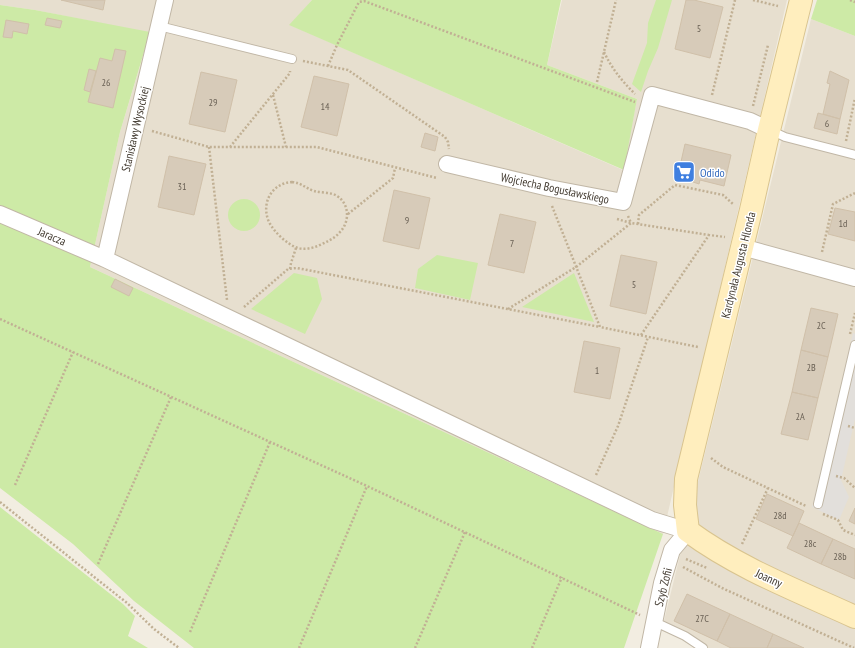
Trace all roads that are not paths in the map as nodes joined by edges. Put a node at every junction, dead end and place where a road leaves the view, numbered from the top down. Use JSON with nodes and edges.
{"nodes":[{"id":1,"x":165,"y":0,"type":"edge"},
{"id":2,"x":801,"y":0,"type":"edge"},
{"id":3,"x":159,"y":26,"type":"junction"},
{"id":4,"x":292,"y":59,"type":"road end"},
{"id":5,"x":760,"y":125,"type":"junction"},
{"id":6,"x":855,"y":155,"type":"edge"},
{"id":7,"x":447,"y":164,"type":"road end"},
{"id":8,"x":0,"y":214,"type":"edge"},
{"id":9,"x":736,"y":242,"type":"junction"},
{"id":10,"x":105,"y":259,"type":"junction"},
{"id":11,"x":855,"y":278,"type":"edge"},
{"id":12,"x":855,"y":345,"type":"edge"},
{"id":13,"x":817,"y":508,"type":"road end"},
{"id":14,"x":688,"y":531,"type":"junction"},
{"id":15,"x":855,"y":617,"type":"edge"},
{"id":16,"x":655,"y":622,"type":"junction"},
{"id":17,"x":649,"y":648,"type":"edge"},
{"id":18,"x":704,"y":648,"type":"edge"}],
"edges":[{"from":1,"to":3,"type":"street","name":"Stanisławy Wysockiej"},
{"from":2,"to":5,"type":"street","name":"Kardynała Augusta Hlonda"},
{"from":3,"to":4,"type":"lane"},
{"from":3,"to":10,"type":"street","name":"Stanisławy Wysockiej"},
{"from":5,"to":6,"type":"lane"},
{"from":5,"to":7,"type":"street","name":"Wojciecha Bogusławskiego"},
{"from":5,"to":9,"type":"street","name":"Kardynała Augusta Hlonda"},
{"from":8,"to":10,"type":"street","name":"Jaracza"},
{"from":9,"to":11,"type":"street"},
{"from":9,"to":14,"type":"street","name":"Kardynała Augusta Hlonda"},
{"from":10,"to":14,"type":"street","name":"Jaracza"},
{"from":12,"to":13,"type":"lane"},
{"from":14,"to":15,"type":"street","name":"Joanny"},
{"from":14,"to":16,"type":"street","name":"Szyb Zofii"},
{"from":16,"to":17,"type":"street","name":"Szyb Zofii"},
{"from":16,"to":18,"type":"lane"}]}
